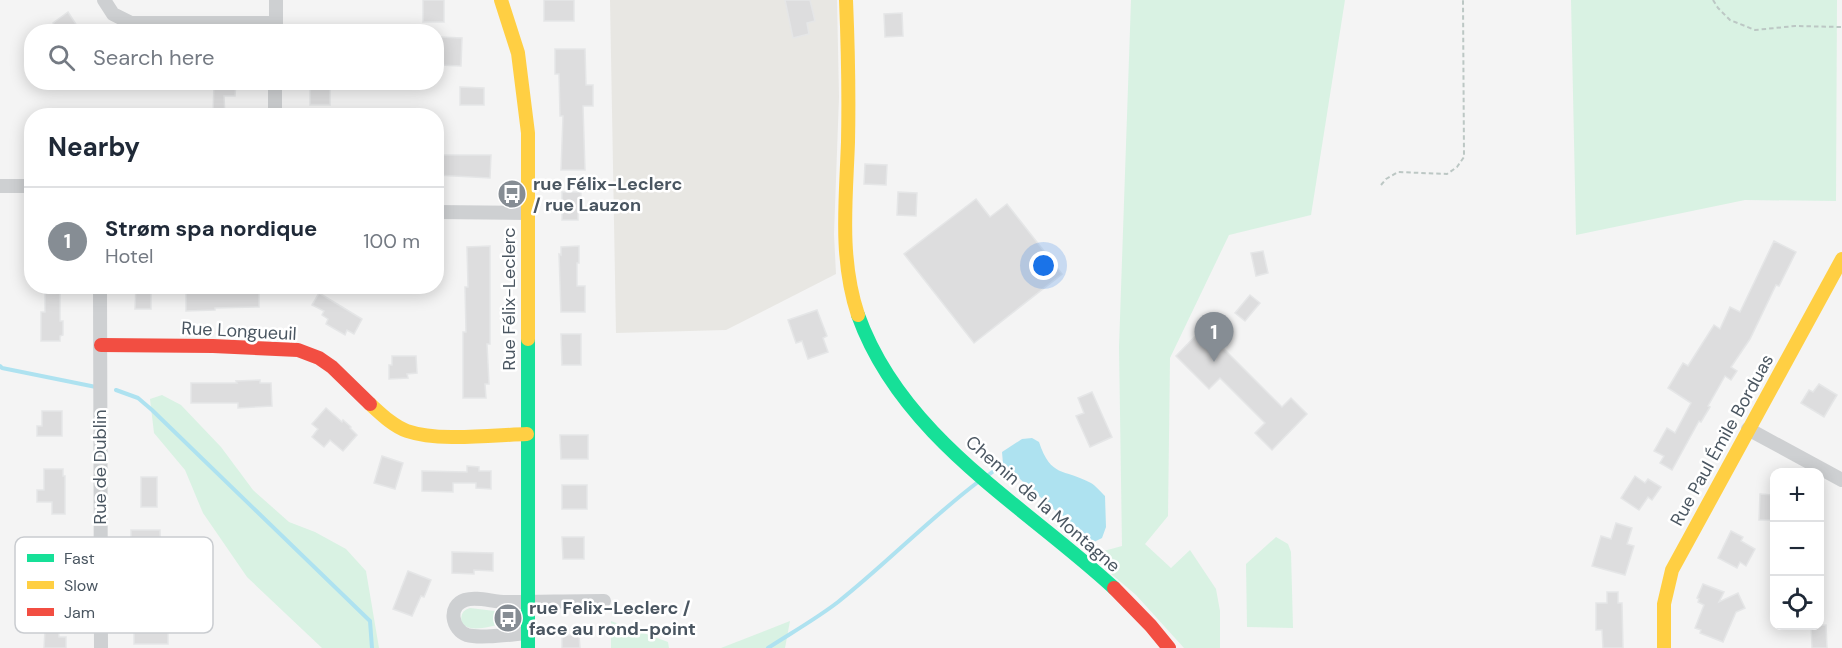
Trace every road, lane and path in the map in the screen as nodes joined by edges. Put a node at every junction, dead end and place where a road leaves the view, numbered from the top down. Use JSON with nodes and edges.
{"nodes":[{"id":1,"x":104,"y":0,"type":"edge"},
{"id":2,"x":276,"y":0,"type":"edge"},
{"id":3,"x":501,"y":0,"type":"edge"},
{"id":4,"x":846,"y":0,"type":"edge"},
{"id":5,"x":1463,"y":0,"type":"edge"},
{"id":6,"x":1713,"y":0,"type":"edge"},
{"id":7,"x":167,"y":24,"type":"edge"},
{"id":8,"x":276,"y":24,"type":"edge"},
{"id":9,"x":1842,"y":27,"type":"edge"},
{"id":10,"x":275,"y":90,"type":"edge"},
{"id":11,"x":275,"y":108,"type":"edge"},
{"id":12,"x":1381,"y":185,"type":"dead end"},
{"id":13,"x":0,"y":186,"type":"edge"},
{"id":14,"x":24,"y":186,"type":"edge"},
{"id":15,"x":444,"y":212,"type":"edge"},
{"id":16,"x":528,"y":213,"type":"junction"},
{"id":17,"x":1842,"y":259,"type":"edge"},
{"id":18,"x":1837,"y":281,"type":"edge"},
{"id":19,"x":100,"y":294,"type":"edge"},
{"id":20,"x":101,"y":345,"type":"junction"},
{"id":21,"x":1748,"y":429,"type":"junction"},
{"id":22,"x":527,"y":434,"type":"junction"},
{"id":23,"x":1842,"y":480,"type":"edge"},
{"id":24,"x":100,"y":537,"type":"edge"},
{"id":25,"x":527,"y":601,"type":"junction"},
{"id":26,"x":604,"y":601,"type":"dead end"},
{"id":27,"x":101,"y":633,"type":"edge"},
{"id":28,"x":528,"y":633,"type":"junction"},
{"id":29,"x":101,"y":648,"type":"edge"},
{"id":30,"x":528,"y":648,"type":"edge"},
{"id":31,"x":1169,"y":648,"type":"edge"},
{"id":32,"x":1664,"y":648,"type":"edge"}],
"edges":[{"from":1,"to":7,"type":"street"},
{"from":2,"to":8,"type":"street"},
{"from":3,"to":16,"type":"street","name":"Rue Félix-Leclerc"},
{"from":4,"to":31,"type":"street","name":"Chemin de la Montagne"},
{"from":5,"to":12,"type":"path"},
{"from":6,"to":9,"type":"path"},
{"from":10,"to":11,"type":"street"},
{"from":13,"to":14,"type":"street"},
{"from":15,"to":16,"type":"street"},
{"from":16,"to":22,"type":"street","name":"Rue Félix-Leclerc"},
{"from":17,"to":18,"type":"street","name":"Rue Paul Émile Borduas"},
{"from":18,"to":21,"type":"street","name":"Rue Paul Émile Borduas"},
{"from":19,"to":20,"type":"street","name":"Rue de Dublin"},
{"from":20,"to":22,"type":"street","name":"Rue Longueuil"},
{"from":20,"to":24,"type":"street","name":"Rue de Dublin"},
{"from":21,"to":23,"type":"street"},
{"from":21,"to":32,"type":"street","name":"Rue Paul Émile Borduas"},
{"from":22,"to":25,"type":"street","name":"Rue Félix-Leclerc"},
{"from":25,"to":26,"type":"street"},
{"from":25,"to":28,"type":"street","name":"Rue Félix-Leclerc"},
{"from":25,"to":28,"type":"street"},
{"from":27,"to":29,"type":"street","name":"Rue de Dublin"},
{"from":28,"to":30,"type":"street","name":"Rue Félix-Leclerc"}]}
